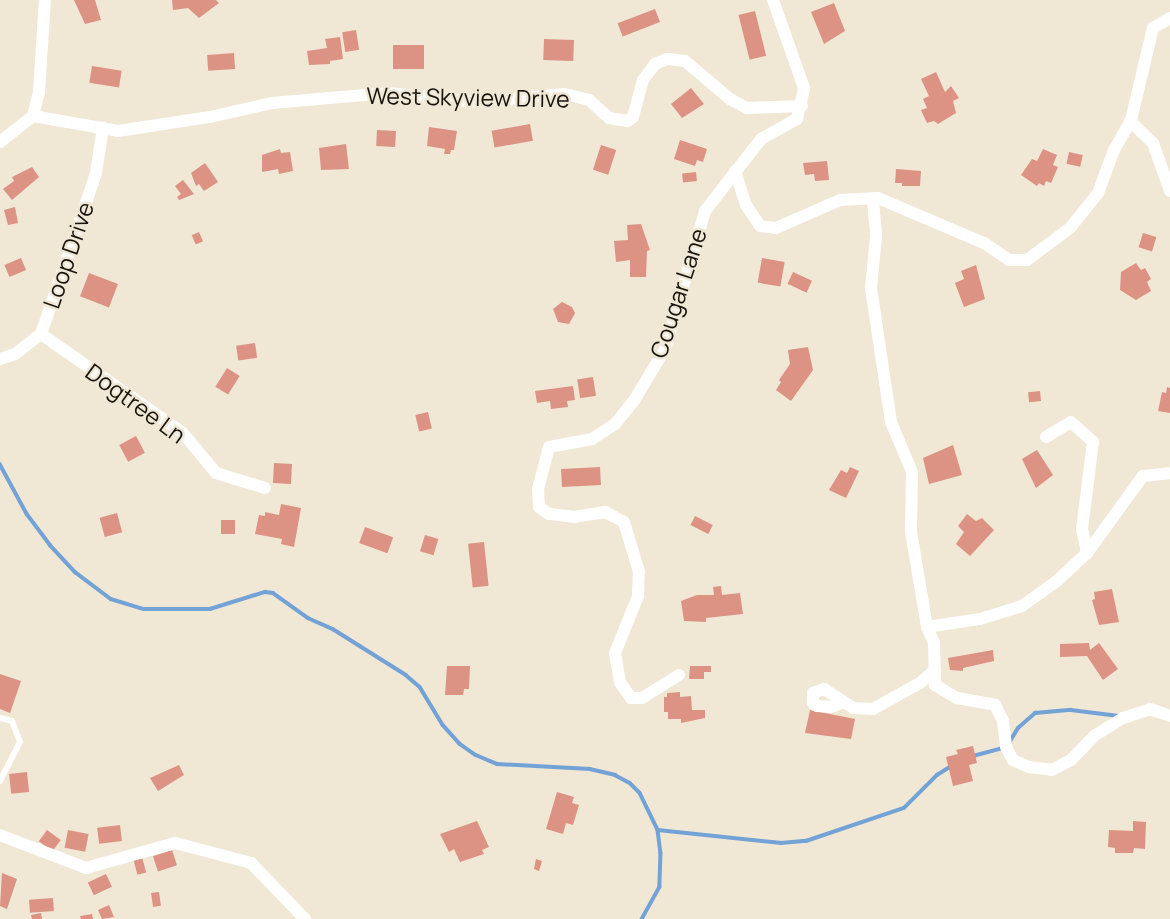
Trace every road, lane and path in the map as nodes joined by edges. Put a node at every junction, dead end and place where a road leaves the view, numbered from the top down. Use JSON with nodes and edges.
{"nodes":[{"id":1,"x":45,"y":0,"type":"edge"},
{"id":2,"x":772,"y":0,"type":"edge"},
{"id":3,"x":1170,"y":18,"type":"edge"},
{"id":4,"x":802,"y":106,"type":"junction"},
{"id":5,"x":33,"y":116,"type":"junction"},
{"id":6,"x":1130,"y":121,"type":"junction"},
{"id":7,"x":103,"y":128,"type":"junction"},
{"id":8,"x":0,"y":142,"type":"edge"},
{"id":9,"x":735,"y":171,"type":"junction"},
{"id":10,"x":1170,"y":191,"type":"edge"},
{"id":11,"x":876,"y":199,"type":"junction"},
{"id":12,"x":41,"y":334,"type":"junction"},
{"id":13,"x":0,"y":359,"type":"edge"},
{"id":14,"x":1046,"y":437,"type":"dead end"},
{"id":15,"x":1170,"y":473,"type":"edge"},
{"id":16,"x":265,"y":488,"type":"dead end"},
{"id":17,"x":1087,"y":553,"type":"junction"},
{"id":18,"x":927,"y":627,"type":"junction"},
{"id":19,"x":934,"y":670,"type":"junction"},
{"id":20,"x":679,"y":676,"type":"dead end"},
{"id":21,"x":841,"y":703,"type":"dead end"},
{"id":22,"x":1170,"y":716,"type":"edge"},
{"id":23,"x":0,"y":718,"type":"edge"},
{"id":24,"x":0,"y":781,"type":"edge"},
{"id":25,"x":0,"y":835,"type":"edge"},
{"id":26,"x":305,"y":919,"type":"edge"}],
"edges":[{"from":1,"to":5,"type":"street"},
{"from":2,"to":4,"type":"street"},
{"from":3,"to":6,"type":"street"},
{"from":4,"to":7,"type":"street","name":"West Skyview Drive"},
{"from":4,"to":9,"type":"street","name":"Cougar Lane"},
{"from":5,"to":7,"type":"street","name":"West Skyview Drive"},
{"from":5,"to":8,"type":"street"},
{"from":6,"to":10,"type":"street"},
{"from":6,"to":11,"type":"street"},
{"from":7,"to":12,"type":"street","name":"Loop Drive"},
{"from":9,"to":11,"type":"street"},
{"from":9,"to":20,"type":"street","name":"Cougar Lane"},
{"from":11,"to":18,"type":"street"},
{"from":12,"to":13,"type":"street","name":"Loop Drive"},
{"from":12,"to":16,"type":"street","name":"Dogtree Ln"},
{"from":14,"to":17,"type":"street"},
{"from":15,"to":17,"type":"street"},
{"from":17,"to":18,"type":"street"},
{"from":18,"to":19,"type":"street"},
{"from":19,"to":21,"type":"street"},
{"from":19,"to":22,"type":"street"},
{"from":23,"to":24,"type":"lane"},
{"from":25,"to":26,"type":"street"}]}
